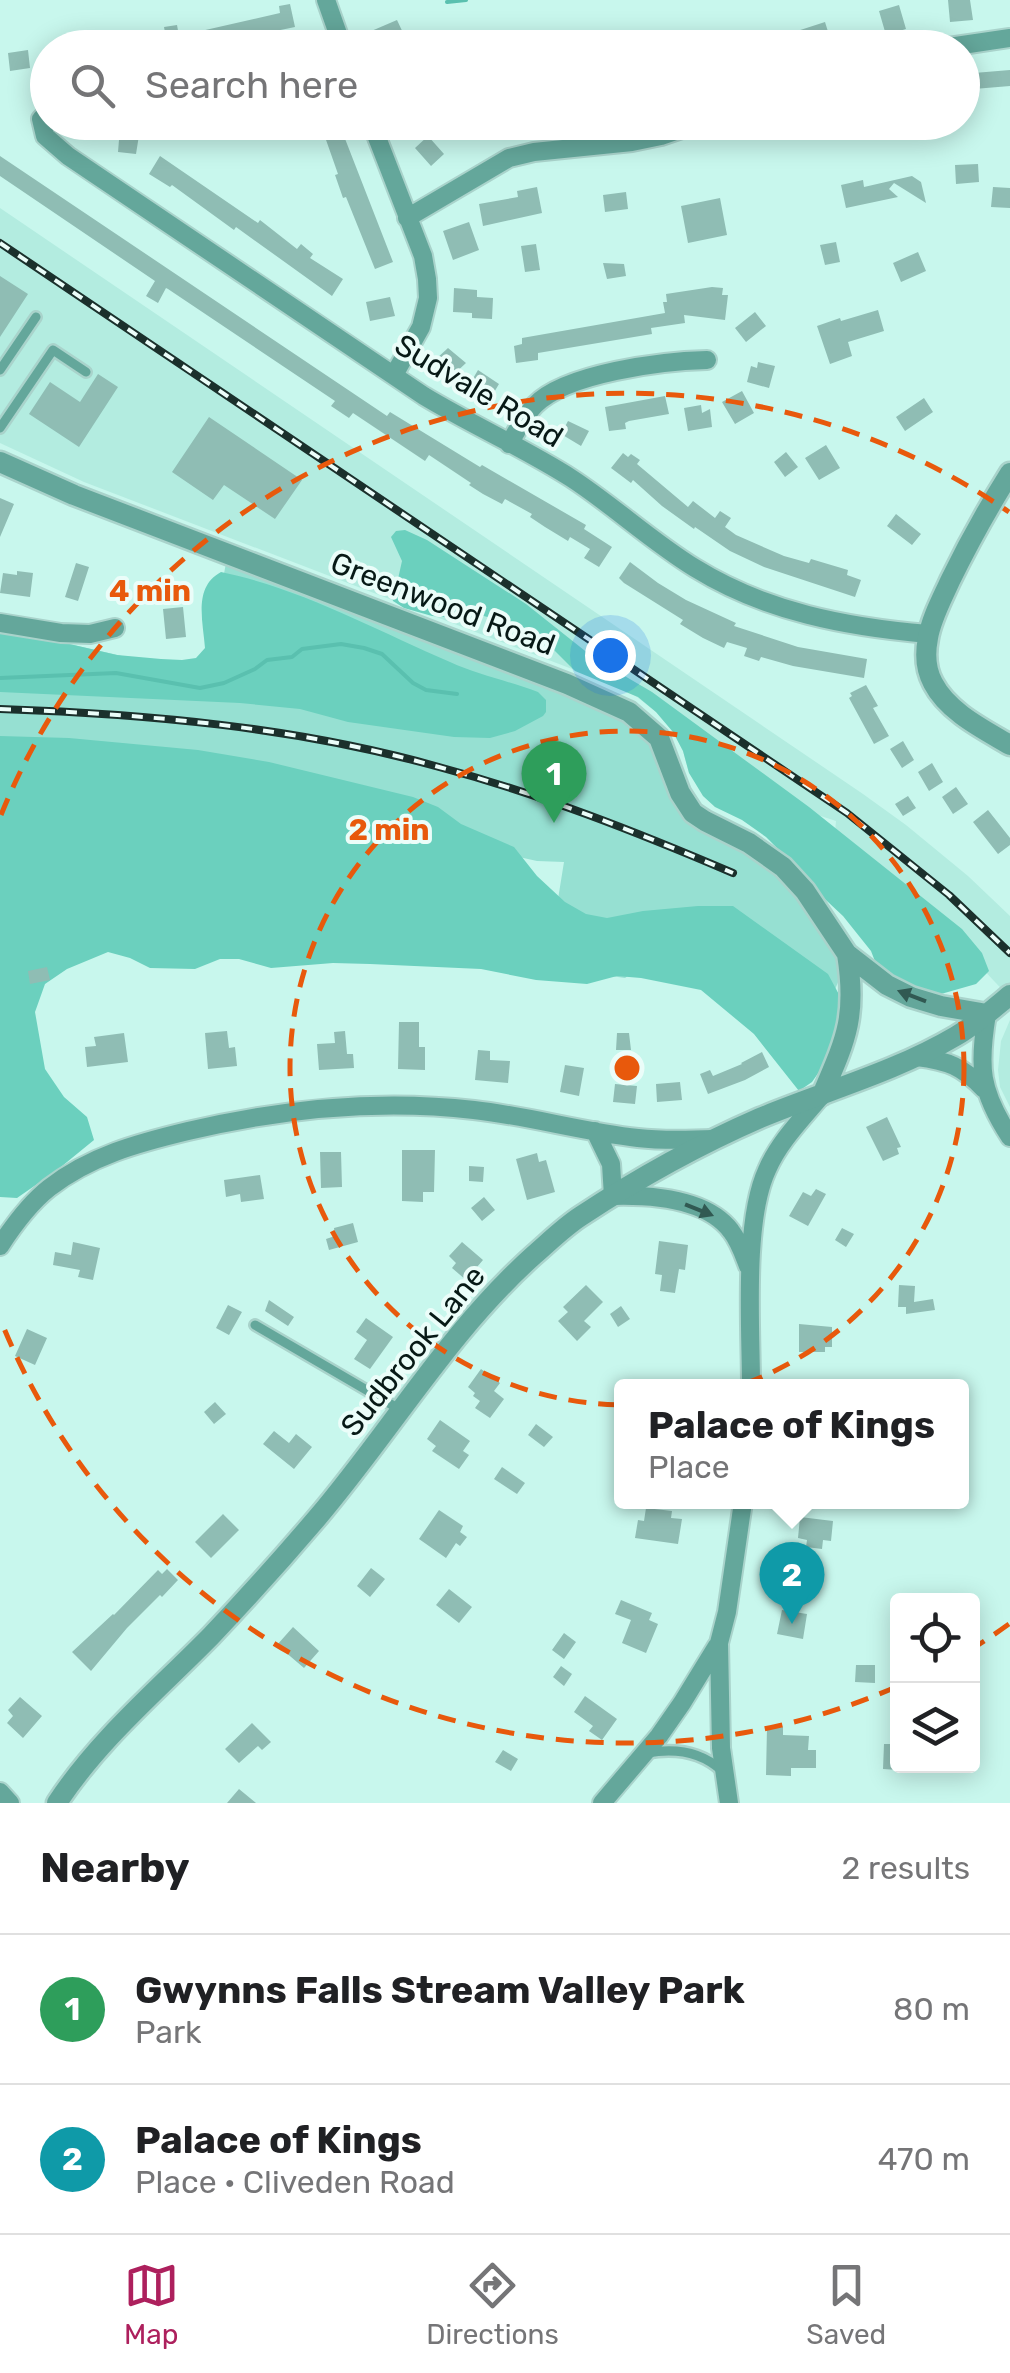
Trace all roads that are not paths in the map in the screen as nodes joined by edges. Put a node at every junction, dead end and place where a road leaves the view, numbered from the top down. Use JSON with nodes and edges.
{"nodes":[{"id":1,"x":326,"y":0,"type":"edge"},
{"id":2,"x":337,"y":30,"type":"edge"},
{"id":3,"x":1010,"y":38,"type":"edge"},
{"id":4,"x":980,"y":42,"type":"edge"},
{"id":5,"x":50,"y":140,"type":"edge"},
{"id":6,"x":378,"y":140,"type":"edge"},
{"id":7,"x":642,"y":140,"type":"edge"},
{"id":8,"x":408,"y":218,"type":"junction"},
{"id":9,"x":36,"y":318,"type":"dead end"},
{"id":10,"x":707,"y":360,"type":"dead end"},
{"id":11,"x":0,"y":370,"type":"edge"},
{"id":12,"x":86,"y":372,"type":"dead end"},
{"id":13,"x":394,"y":374,"type":"junction"},
{"id":14,"x":0,"y":428,"type":"edge"},
{"id":15,"x":509,"y":444,"type":"junction"},
{"id":16,"x":0,"y":462,"type":"edge"},
{"id":17,"x":1010,"y":473,"type":"edge"},
{"id":18,"x":0,"y":623,"type":"edge"},
{"id":19,"x":116,"y":628,"type":"dead end"},
{"id":20,"x":928,"y":634,"type":"junction"},
{"id":21,"x":1010,"y":746,"type":"edge"},
{"id":22,"x":847,"y":954,"type":"junction"},
{"id":23,"x":1008,"y":996,"type":"edge"},
{"id":24,"x":987,"y":1014,"type":"junction"},
{"id":25,"x":917,"y":1056,"type":"junction"},
{"id":26,"x":984,"y":1089,"type":"junction"},
{"id":27,"x":822,"y":1095,"type":"junction"},
{"id":28,"x":595,"y":1132,"type":"junction"},
{"id":29,"x":1010,"y":1137,"type":"edge"},
{"id":30,"x":714,"y":1140,"type":"junction"},
{"id":31,"x":613,"y":1196,"type":"junction"},
{"id":32,"x":1,"y":1244,"type":"edge"},
{"id":33,"x":751,"y":1274,"type":"junction"},
{"id":34,"x":255,"y":1325,"type":"dead end"},
{"id":35,"x":750,"y":1379,"type":"edge"},
{"id":36,"x":401,"y":1410,"type":"junction"},
{"id":37,"x":742,"y":1509,"type":"edge"},
{"id":38,"x":719,"y":1643,"type":"junction"},
{"id":39,"x":644,"y":1754,"type":"junction"},
{"id":40,"x":724,"y":1773,"type":"junction"},
{"id":41,"x":0,"y":1792,"type":"edge"},
{"id":42,"x":10,"y":1803,"type":"edge"},
{"id":43,"x":57,"y":1803,"type":"edge"},
{"id":44,"x":602,"y":1803,"type":"edge"},
{"id":45,"x":728,"y":1803,"type":"edge"}],
"edges":[{"from":1,"to":2,"type":"street"},
{"from":3,"to":4,"type":"street"},
{"from":5,"to":13,"type":"street","name":"Sudvale Road"},
{"from":6,"to":8,"type":"street"},
{"from":7,"to":8,"type":"street"},
{"from":8,"to":13,"type":"street"},
{"from":9,"to":11,"type":"lane"},
{"from":10,"to":15,"type":"street"},
{"from":12,"to":14,"type":"lane"},
{"from":13,"to":15,"type":"street","name":"Sudvale Road"},
{"from":15,"to":20,"type":"street","name":"Sudvale Road"},
{"from":16,"to":22,"type":"street","name":"Greenwood Road"},
{"from":17,"to":20,"type":"street"},
{"from":18,"to":19,"type":"street"},
{"from":20,"to":21,"type":"street"},
{"from":24,"to":22,"type":"street","name":"Greenwood Road","one_way":true},
{"from":22,"to":27,"type":"street"},
{"from":23,"to":24,"type":"street","name":"Sudbrook Lane"},
{"from":24,"to":25,"type":"street","name":"Sudbrook Lane"},
{"from":24,"to":26,"type":"street"},
{"from":25,"to":26,"type":"street"},
{"from":25,"to":27,"type":"street","name":"Sudbrook Lane"},
{"from":26,"to":29,"type":"street"},
{"from":27,"to":30,"type":"street","name":"Sudbrook Lane"},
{"from":27,"to":33,"type":"street"},
{"from":28,"to":30,"type":"street"},
{"from":28,"to":31,"type":"street"},
{"from":28,"to":32,"type":"street"},
{"from":30,"to":31,"type":"street","name":"Sudbrook Lane"},
{"from":31,"to":33,"type":"street","one_way":true},
{"from":31,"to":36,"type":"street","name":"Sudbrook Lane"},
{"from":33,"to":35,"type":"street"},
{"from":34,"to":36,"type":"lane"},
{"from":36,"to":43,"type":"street","name":"Sudbrook Lane"},
{"from":37,"to":38,"type":"street"},
{"from":38,"to":39,"type":"street"},
{"from":38,"to":40,"type":"street"},
{"from":39,"to":40,"type":"lane"},
{"from":39,"to":44,"type":"street"},
{"from":40,"to":45,"type":"street"},
{"from":41,"to":42,"type":"street"}]}
